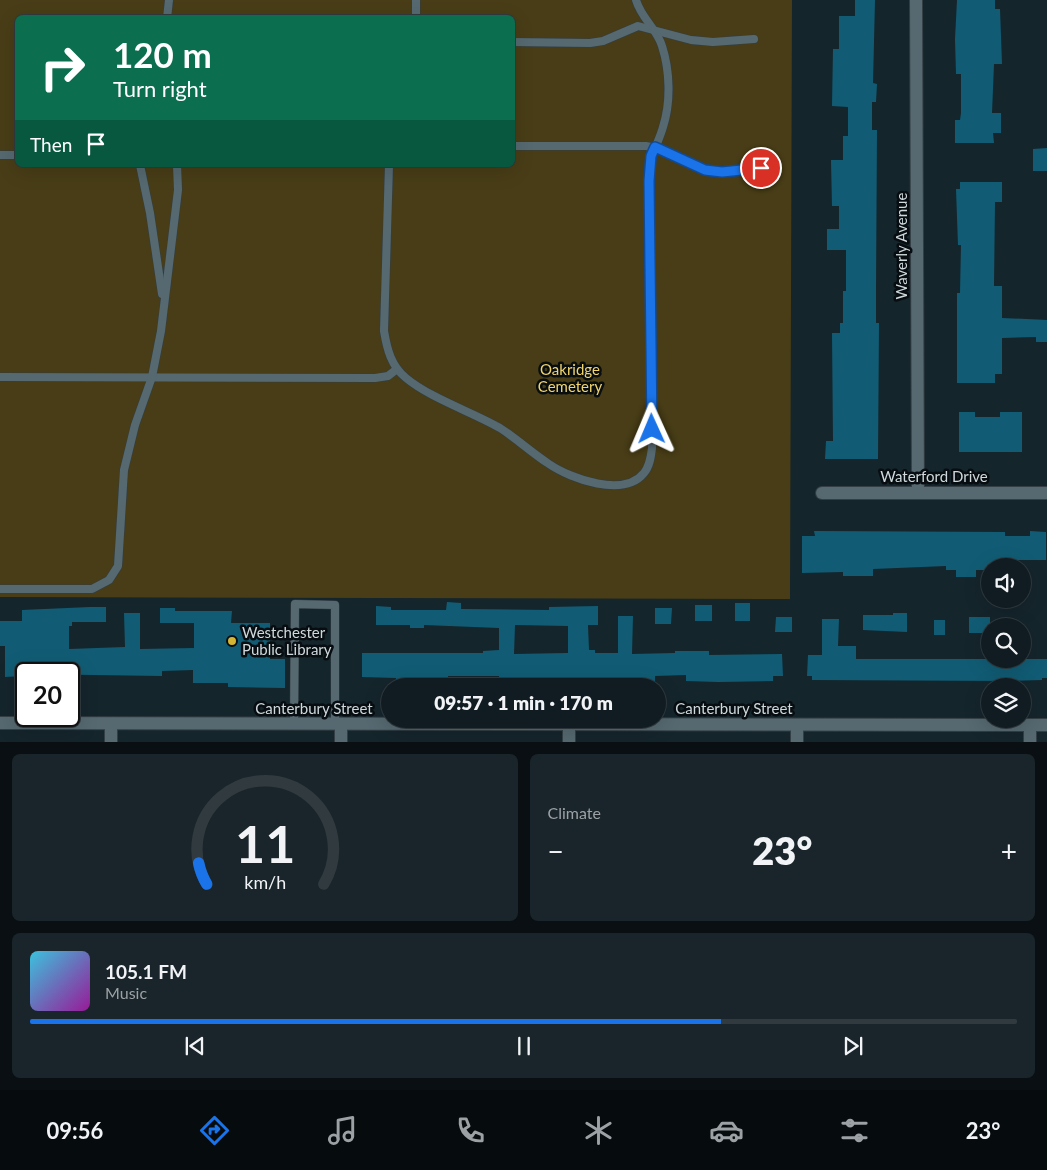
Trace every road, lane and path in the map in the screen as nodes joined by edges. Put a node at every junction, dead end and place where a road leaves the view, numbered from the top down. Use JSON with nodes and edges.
{"nodes":[{"id":1,"x":169,"y":0,"type":"edge"},
{"id":2,"x":416,"y":0,"type":"edge"},
{"id":3,"x":636,"y":0,"type":"edge"},
{"id":4,"x":916,"y":0,"type":"edge"},
{"id":5,"x":167,"y":15,"type":"edge"},
{"id":6,"x":416,"y":15,"type":"edge"},
{"id":7,"x":654,"y":30,"type":"junction"},
{"id":8,"x":754,"y":39,"type":"dead end"},
{"id":9,"x":515,"y":42,"type":"edge"},
{"id":10,"x":515,"y":146,"type":"edge"},
{"id":11,"x":655,"y":147,"type":"junction"},
{"id":12,"x":0,"y":155,"type":"edge"},
{"id":13,"x":15,"y":155,"type":"edge"},
{"id":14,"x":140,"y":167,"type":"edge"},
{"id":15,"x":177,"y":167,"type":"edge"},
{"id":16,"x":389,"y":167,"type":"edge"},
{"id":17,"x":761,"y":168,"type":"dead end"},
{"id":18,"x":163,"y":304,"type":"junction"},
{"id":19,"x":397,"y":369,"type":"junction"},
{"id":20,"x":0,"y":377,"type":"edge"},
{"id":21,"x":152,"y":377,"type":"junction"},
{"id":22,"x":918,"y":492,"type":"junction"},
{"id":23,"x":822,"y":493,"type":"dead end"},
{"id":24,"x":1047,"y":493,"type":"edge"},
{"id":25,"x":0,"y":589,"type":"edge"},
{"id":26,"x":0,"y":723,"type":"edge"},
{"id":27,"x":111,"y":724,"type":"junction"},
{"id":28,"x":294,"y":724,"type":"junction"},
{"id":29,"x":666,"y":724,"type":"edge"},
{"id":30,"x":338,"y":725,"type":"junction"},
{"id":31,"x":381,"y":725,"type":"edge"},
{"id":32,"x":797,"y":725,"type":"junction"},
{"id":33,"x":981,"y":725,"type":"edge"},
{"id":34,"x":1031,"y":725,"type":"edge"},
{"id":35,"x":1047,"y":725,"type":"edge"},
{"id":36,"x":569,"y":728,"type":"edge"},
{"id":37,"x":1030,"y":728,"type":"edge"},
{"id":38,"x":111,"y":742,"type":"edge"},
{"id":39,"x":341,"y":742,"type":"edge"},
{"id":40,"x":569,"y":742,"type":"edge"},
{"id":41,"x":797,"y":742,"type":"edge"},
{"id":42,"x":1030,"y":742,"type":"edge"}],
"edges":[{"from":1,"to":5,"type":"lane"},
{"from":2,"to":6,"type":"lane"},
{"from":3,"to":7,"type":"lane"},
{"from":4,"to":22,"type":"street","name":"Waverly Avenue"},
{"from":7,"to":8,"type":"lane"},
{"from":7,"to":9,"type":"lane"},
{"from":7,"to":11,"type":"lane"},
{"from":10,"to":11,"type":"lane"},
{"from":11,"to":17,"type":"lane"},
{"from":11,"to":19,"type":"lane"},
{"from":12,"to":13,"type":"lane"},
{"from":14,"to":18,"type":"lane"},
{"from":15,"to":18,"type":"lane"},
{"from":16,"to":19,"type":"lane"},
{"from":18,"to":21,"type":"lane"},
{"from":19,"to":21,"type":"lane"},
{"from":20,"to":21,"type":"lane"},
{"from":21,"to":25,"type":"lane"},
{"from":22,"to":23,"type":"street","name":"Waterford Drive"},
{"from":22,"to":24,"type":"street","name":"Waterford Drive"},
{"from":26,"to":27,"type":"street","name":"Canterbury Street"},
{"from":27,"to":28,"type":"street","name":"Canterbury Street"},
{"from":27,"to":38,"type":"street"},
{"from":28,"to":30,"type":"street","name":"Canterbury Street"},
{"from":28,"to":30,"type":"lane"},
{"from":29,"to":32,"type":"street","name":"Canterbury Street"},
{"from":30,"to":31,"type":"street","name":"Canterbury Street"},
{"from":30,"to":39,"type":"street"},
{"from":32,"to":33,"type":"street","name":"Canterbury Street"},
{"from":32,"to":41,"type":"street"},
{"from":34,"to":35,"type":"street","name":"Canterbury Street"},
{"from":36,"to":40,"type":"street"},
{"from":37,"to":42,"type":"street"}]}
